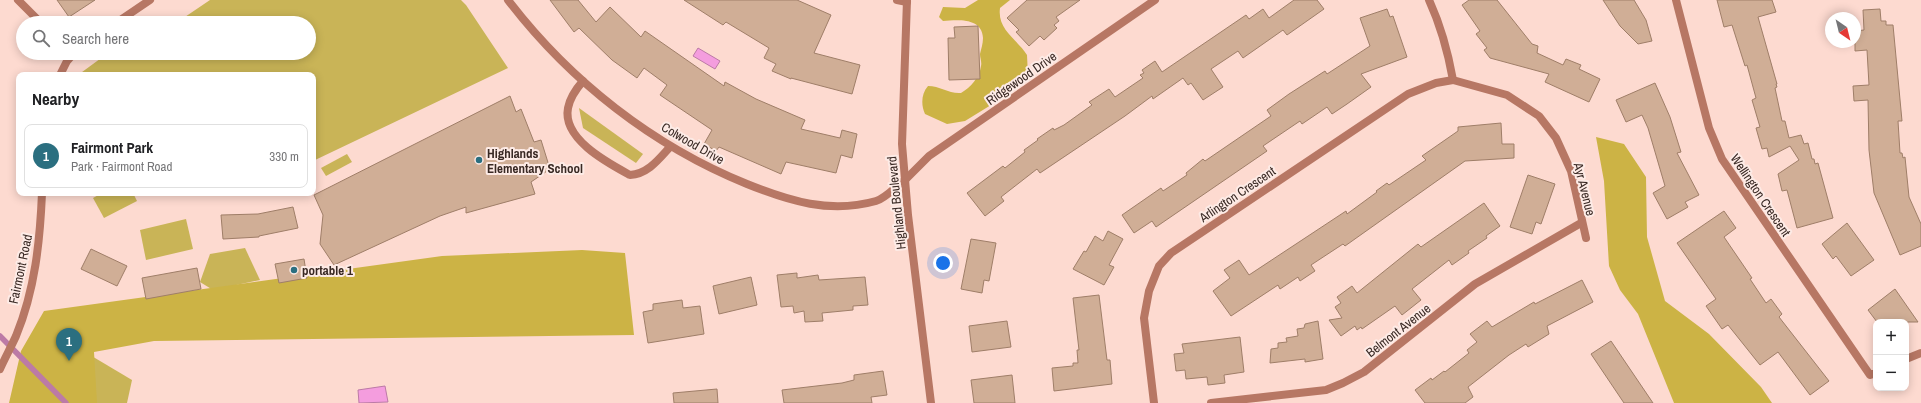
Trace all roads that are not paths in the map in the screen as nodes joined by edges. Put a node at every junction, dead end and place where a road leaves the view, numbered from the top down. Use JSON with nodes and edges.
{"nodes":[{"id":1,"x":18,"y":0,"type":"edge"},
{"id":2,"x":150,"y":0,"type":"edge"},
{"id":3,"x":508,"y":0,"type":"edge"},
{"id":4,"x":897,"y":0,"type":"edge"},
{"id":5,"x":1155,"y":0,"type":"edge"},
{"id":6,"x":1429,"y":0,"type":"edge"},
{"id":7,"x":1676,"y":0,"type":"edge"},
{"id":8,"x":907,"y":1,"type":"edge"},
{"id":9,"x":34,"y":16,"type":"edge"},
{"id":10,"x":126,"y":16,"type":"edge"},
{"id":11,"x":68,"y":60,"type":"edge"},
{"id":12,"x":62,"y":72,"type":"edge"},
{"id":13,"x":1453,"y":80,"type":"junction"},
{"id":14,"x":583,"y":81,"type":"junction"},
{"id":15,"x":670,"y":147,"type":"junction"},
{"id":16,"x":905,"y":180,"type":"junction"},
{"id":17,"x":42,"y":196,"type":"edge"},
{"id":18,"x":1581,"y":223,"type":"junction"},
{"id":19,"x":1586,"y":238,"type":"dead end"},
{"id":20,"x":1921,"y":353,"type":"edge"},
{"id":21,"x":1909,"y":359,"type":"edge"},
{"id":22,"x":0,"y":369,"type":"edge"},
{"id":23,"x":1873,"y":374,"type":"edge"},
{"id":24,"x":931,"y":403,"type":"edge"},
{"id":25,"x":1154,"y":403,"type":"edge"},
{"id":26,"x":1211,"y":403,"type":"edge"}],
"edges":[{"from":1,"to":9,"type":"street"},
{"from":2,"to":10,"type":"street"},
{"from":3,"to":14,"type":"street","name":"Colwood Drive"},
{"from":4,"to":8,"type":"street"},
{"from":5,"to":16,"type":"street","name":"Ridgewood Drive"},
{"from":6,"to":13,"type":"street"},
{"from":7,"to":23,"type":"street","name":"Wellington Crescent"},
{"from":8,"to":16,"type":"street","name":"Highland Boulevard"},
{"from":11,"to":12,"type":"street"},
{"from":13,"to":18,"type":"street","name":"Ayr Avenue"},
{"from":13,"to":25,"type":"street","name":"Arlington Crescent"},
{"from":14,"to":15,"type":"street","name":"Colwood Drive"},
{"from":14,"to":15,"type":"street"},
{"from":15,"to":16,"type":"street","name":"Colwood Drive"},
{"from":16,"to":24,"type":"street","name":"Highland Boulevard"},
{"from":17,"to":22,"type":"street","name":"Fairmont Road"},
{"from":18,"to":19,"type":"street","name":"Ayr Avenue"},
{"from":18,"to":26,"type":"street","name":"Belmont Avenue"},
{"from":20,"to":21,"type":"street"}]}
